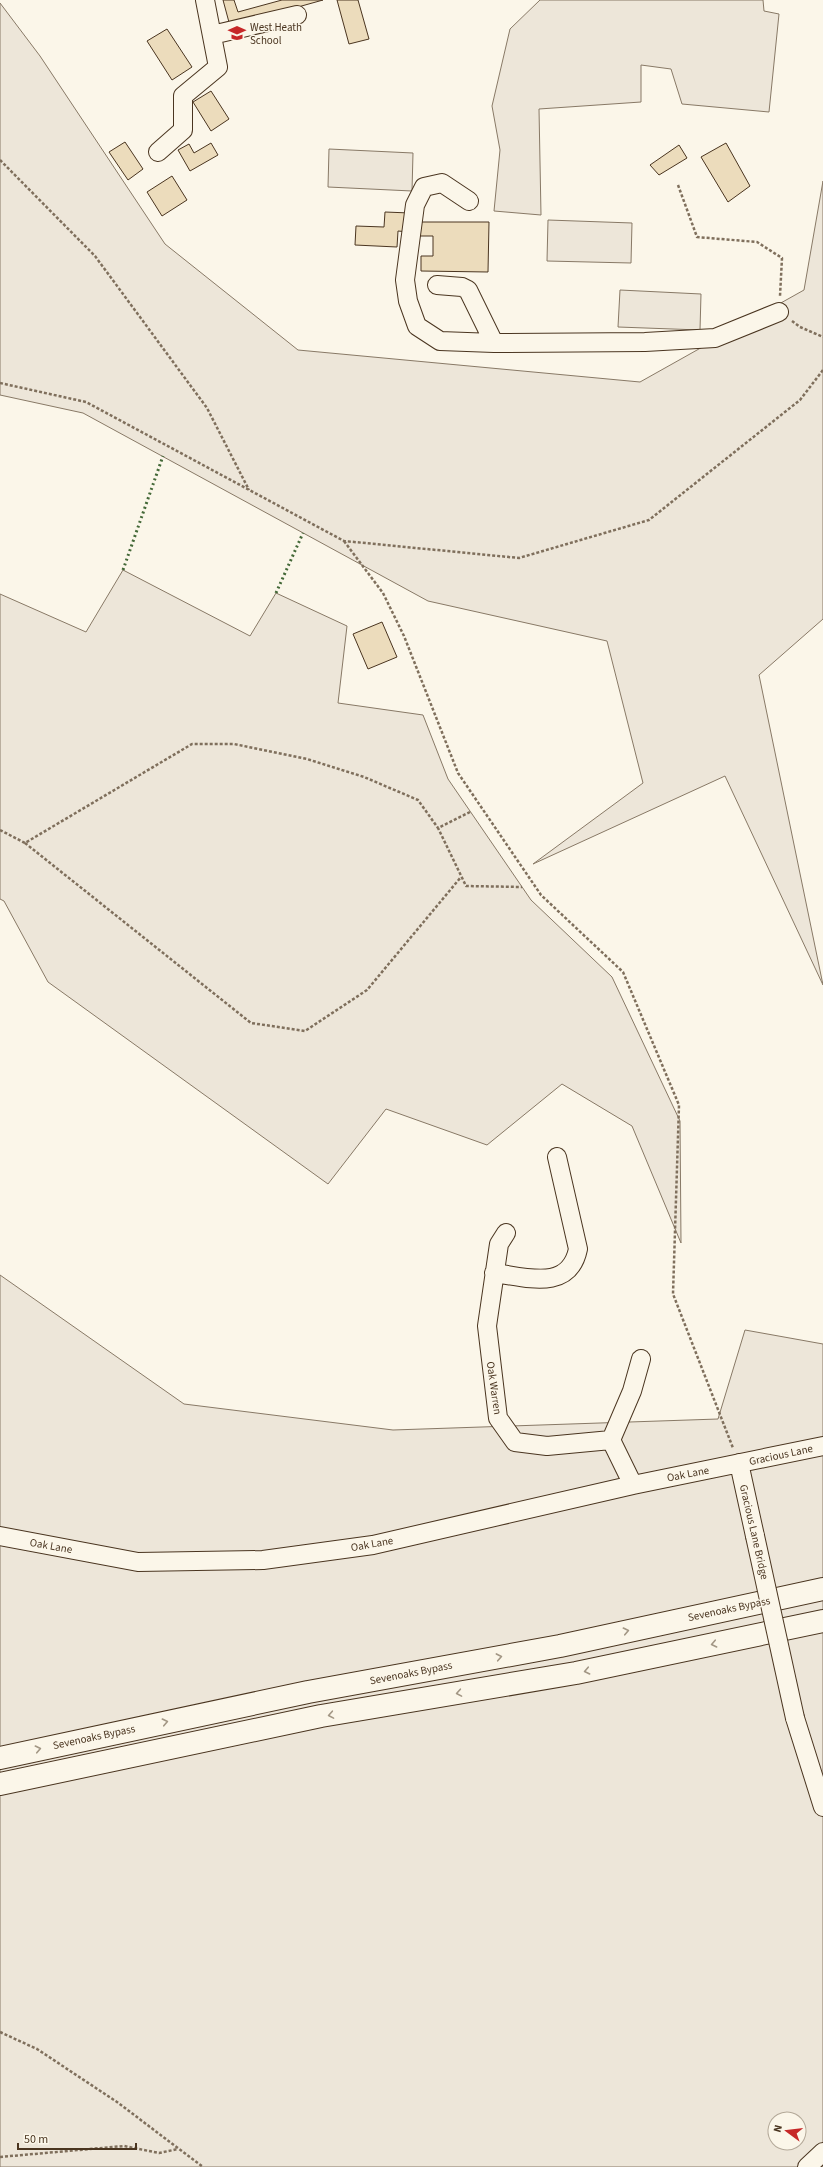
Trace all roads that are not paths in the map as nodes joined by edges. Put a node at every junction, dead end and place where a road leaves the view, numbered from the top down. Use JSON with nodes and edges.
{"nodes":[{"id":1,"x":205,"y":0,"type":"edge"},
{"id":2,"x":297,"y":15,"type":"dead end"},
{"id":3,"x":212,"y":35,"type":"junction"},
{"id":4,"x":158,"y":152,"type":"dead end"},
{"id":5,"x":469,"y":202,"type":"dead end"},
{"id":6,"x":437,"y":286,"type":"dead end"},
{"id":7,"x":780,"y":312,"type":"road end"},
{"id":8,"x":494,"y":343,"type":"junction"},
{"id":9,"x":557,"y":1157,"type":"dead end"},
{"id":10,"x":506,"y":1233,"type":"dead end"},
{"id":11,"x":494,"y":1273,"type":"junction"},
{"id":12,"x":641,"y":1359,"type":"dead end"},
{"id":13,"x":611,"y":1440,"type":"junction"},
{"id":14,"x":823,"y":1446,"type":"edge"},
{"id":15,"x":738,"y":1464,"type":"junction"},
{"id":16,"x":633,"y":1485,"type":"junction"},
{"id":17,"x":0,"y":1536,"type":"edge"},
{"id":18,"x":823,"y":1589,"type":"edge"},
{"id":19,"x":823,"y":1621,"type":"edge"},
{"id":20,"x":0,"y":1758,"type":"edge"},
{"id":21,"x":0,"y":1784,"type":"edge"},
{"id":22,"x":823,"y":1807,"type":"edge"},
{"id":23,"x":823,"y":2152,"type":"edge"},
{"id":24,"x":807,"y":2167,"type":"edge"}],
"edges":[{"from":1,"to":3,"type":"street"},
{"from":2,"to":3,"type":"street"},
{"from":3,"to":4,"type":"street"},
{"from":5,"to":8,"type":"street"},
{"from":6,"to":8,"type":"street"},
{"from":7,"to":8,"type":"street"},
{"from":9,"to":11,"type":"street"},
{"from":10,"to":11,"type":"street","name":"Oak Warren"},
{"from":11,"to":13,"type":"street","name":"Oak Warren"},
{"from":12,"to":13,"type":"street"},
{"from":13,"to":16,"type":"street"},
{"from":14,"to":15,"type":"street","name":"Gracious Lane"},
{"from":15,"to":16,"type":"street","name":"Oak Lane"},
{"from":15,"to":22,"type":"street","name":"Gracious Lane Bridge","bridge":true},
{"from":16,"to":17,"type":"street","name":"Oak Lane"},
{"from":20,"to":18,"type":"highway","name":"Sevenoaks Bypass","one_way":true},
{"from":19,"to":21,"type":"highway","one_way":true},
{"from":23,"to":24,"type":"street"}]}
